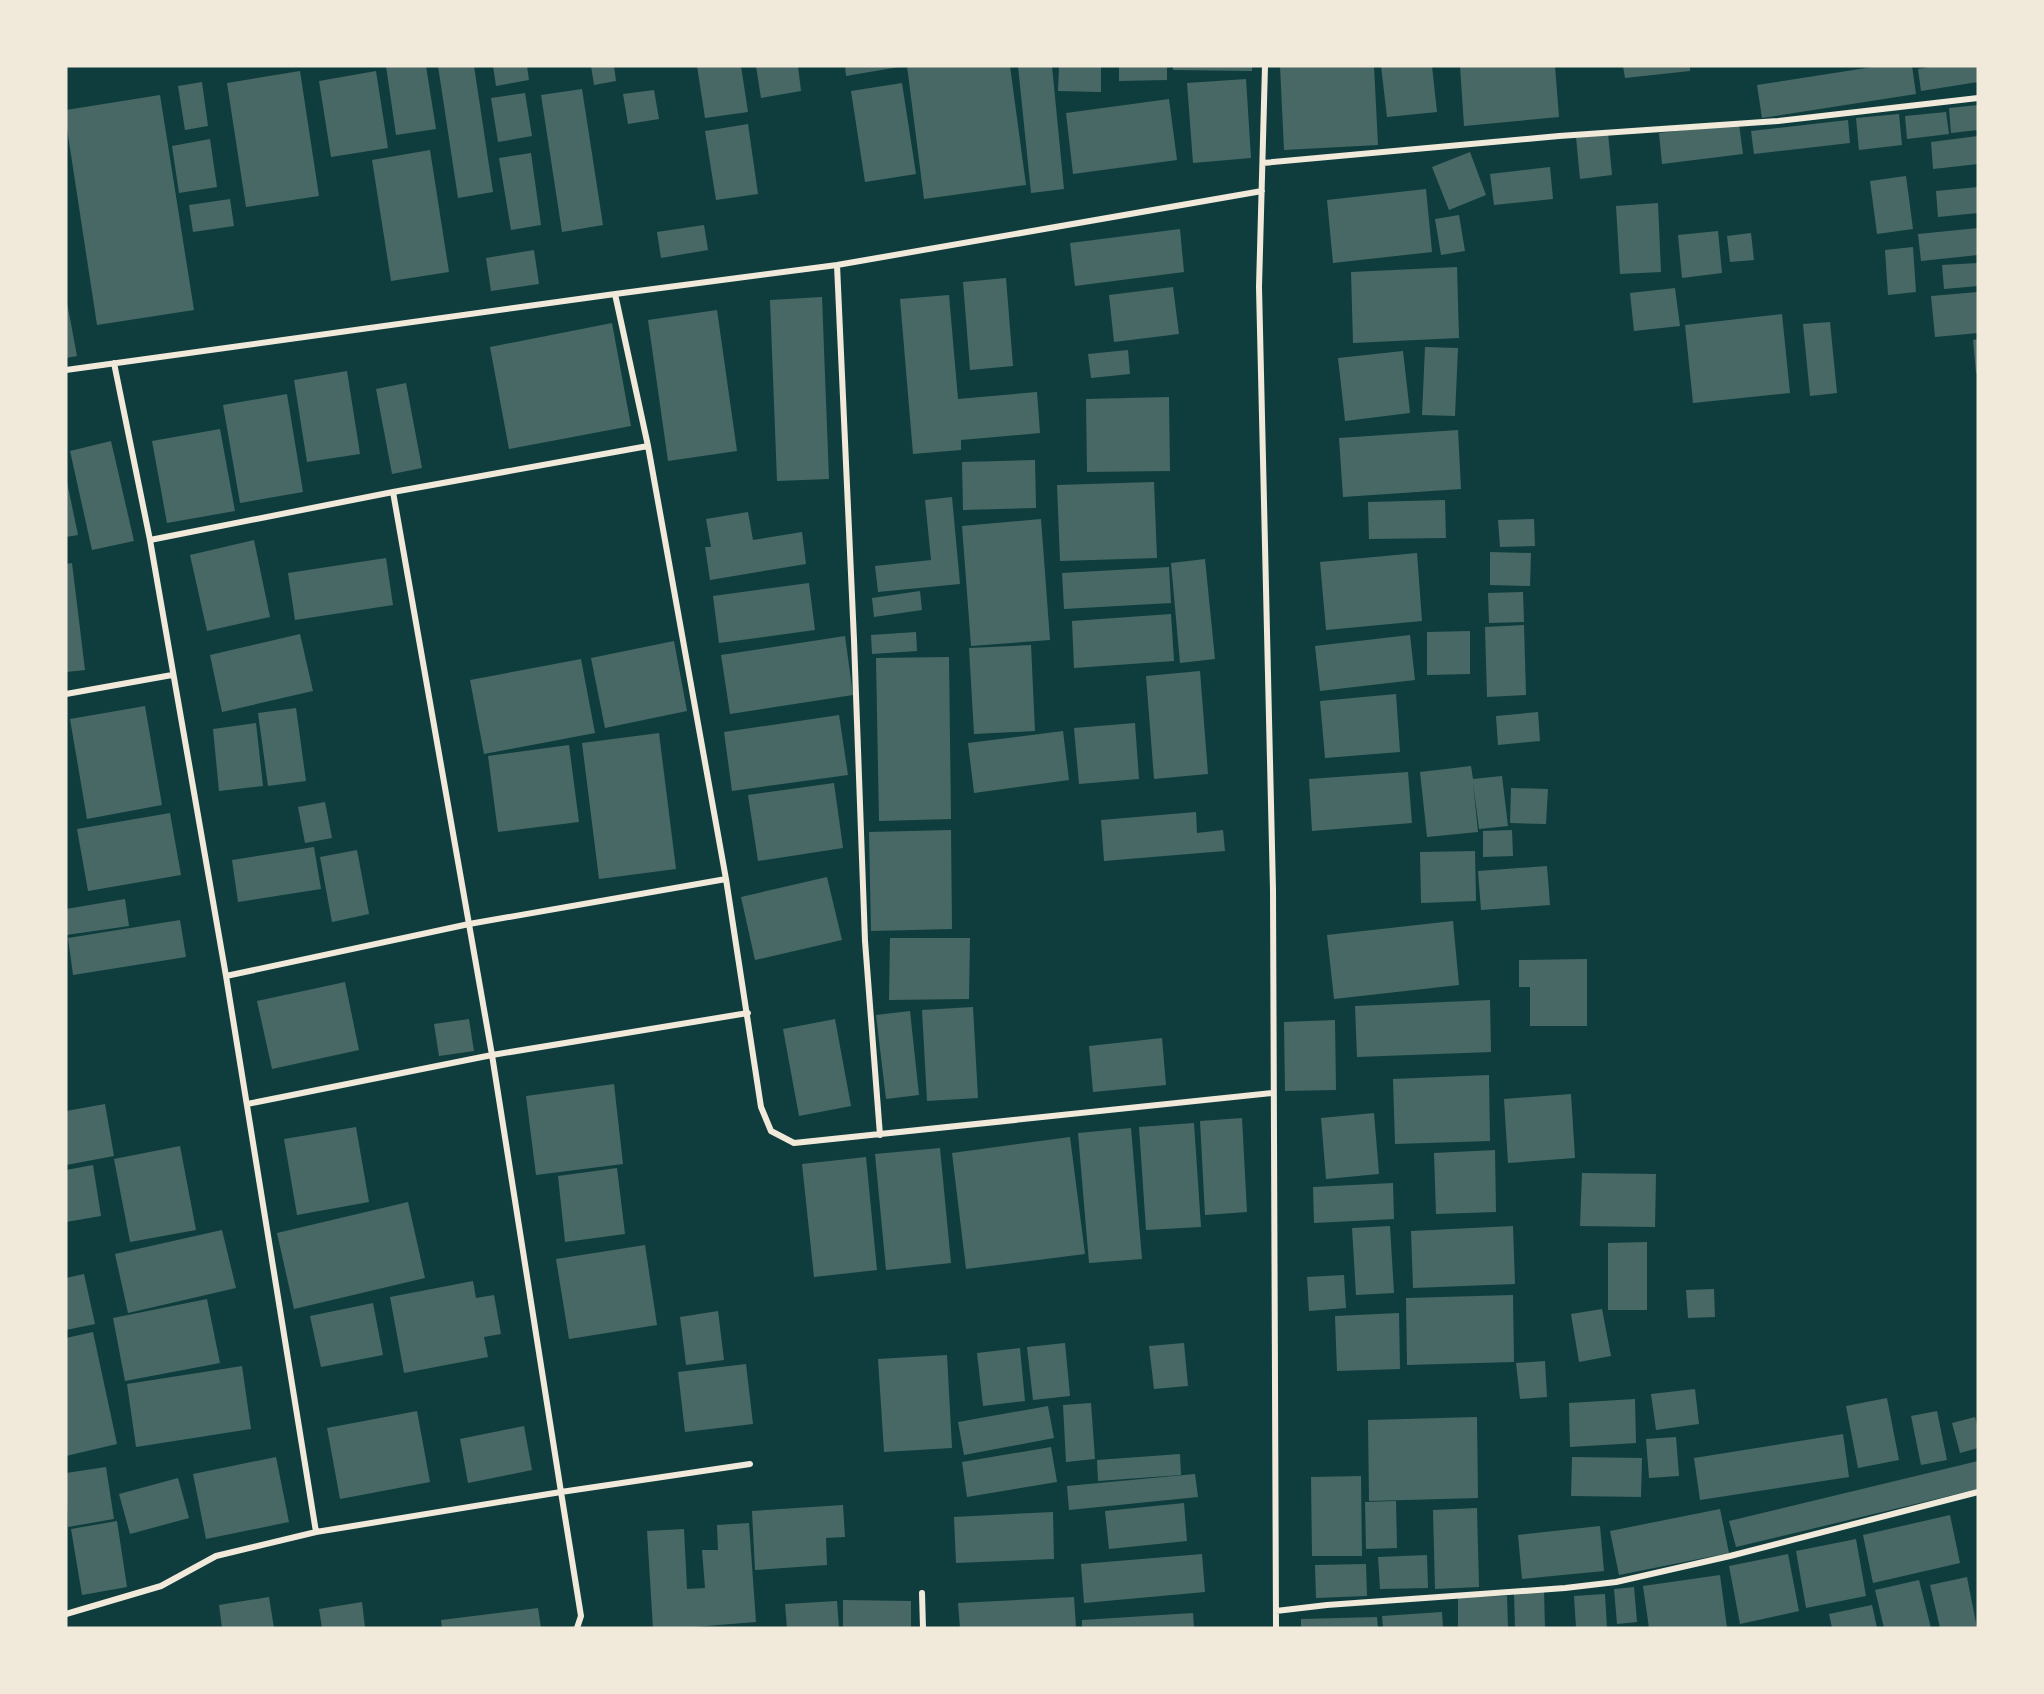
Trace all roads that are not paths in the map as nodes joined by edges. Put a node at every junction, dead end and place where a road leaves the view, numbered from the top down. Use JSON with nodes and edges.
{"nodes":[{"id":1,"x":1265,"y":66,"type":"edge"},
{"id":2,"x":1978,"y":98,"type":"edge"},
{"id":3,"x":1263,"y":163,"type":"junction"},
{"id":4,"x":1262,"y":191,"type":"junction"},
{"id":5,"x":837,"y":265,"type":"junction"},
{"id":6,"x":615,"y":294,"type":"junction"},
{"id":7,"x":114,"y":363,"type":"junction"},
{"id":8,"x":66,"y":370,"type":"edge"},
{"id":9,"x":648,"y":446,"type":"junction"},
{"id":10,"x":393,"y":492,"type":"junction"},
{"id":11,"x":150,"y":540,"type":"junction"},
{"id":12,"x":172,"y":675,"type":"junction"},
{"id":13,"x":66,"y":694,"type":"edge"},
{"id":14,"x":726,"y":879,"type":"junction"},
{"id":15,"x":469,"y":924,"type":"junction"},
{"id":16,"x":226,"y":976,"type":"junction"},
{"id":17,"x":748,"y":1013,"type":"junction"},
{"id":18,"x":492,"y":1055,"type":"junction"},
{"id":19,"x":1273,"y":1093,"type":"junction"},
{"id":20,"x":247,"y":1104,"type":"junction"},
{"id":21,"x":880,"y":1135,"type":"junction"},
{"id":22,"x":750,"y":1464,"type":"dead end"},
{"id":23,"x":561,"y":1492,"type":"junction"},
{"id":24,"x":1978,"y":1492,"type":"edge"},
{"id":25,"x":316,"y":1532,"type":"junction"},
{"id":26,"x":922,"y":1593,"type":"dead end"},
{"id":27,"x":1276,"y":1611,"type":"junction"},
{"id":28,"x":66,"y":1614,"type":"edge"},
{"id":29,"x":577,"y":1628,"type":"edge"},
{"id":30,"x":923,"y":1628,"type":"edge"},
{"id":31,"x":1276,"y":1628,"type":"edge"}],
"edges":[{"from":1,"to":3,"type":"street"},
{"from":2,"to":3,"type":"street"},
{"from":3,"to":4,"type":"street"},
{"from":4,"to":5,"type":"street"},
{"from":4,"to":19,"type":"street"},
{"from":5,"to":6,"type":"street"},
{"from":5,"to":21,"type":"street"},
{"from":6,"to":7,"type":"street"},
{"from":6,"to":9,"type":"street"},
{"from":7,"to":8,"type":"street"},
{"from":7,"to":11,"type":"street"},
{"from":9,"to":10,"type":"street"},
{"from":9,"to":14,"type":"street"},
{"from":10,"to":11,"type":"street"},
{"from":10,"to":15,"type":"street"},
{"from":11,"to":12,"type":"street"},
{"from":12,"to":13,"type":"street"},
{"from":12,"to":16,"type":"street"},
{"from":14,"to":15,"type":"street"},
{"from":14,"to":17,"type":"street"},
{"from":15,"to":16,"type":"street"},
{"from":15,"to":18,"type":"street"},
{"from":16,"to":20,"type":"street"},
{"from":17,"to":18,"type":"street"},
{"from":17,"to":21,"type":"street"},
{"from":18,"to":20,"type":"street"},
{"from":18,"to":23,"type":"street"},
{"from":19,"to":21,"type":"street"},
{"from":19,"to":27,"type":"street"},
{"from":20,"to":25,"type":"street"},
{"from":22,"to":23,"type":"street"},
{"from":23,"to":25,"type":"street"},
{"from":23,"to":29,"type":"street"},
{"from":24,"to":27,"type":"street"},
{"from":25,"to":28,"type":"street"},
{"from":26,"to":30,"type":"street"},
{"from":27,"to":31,"type":"street"}]}
